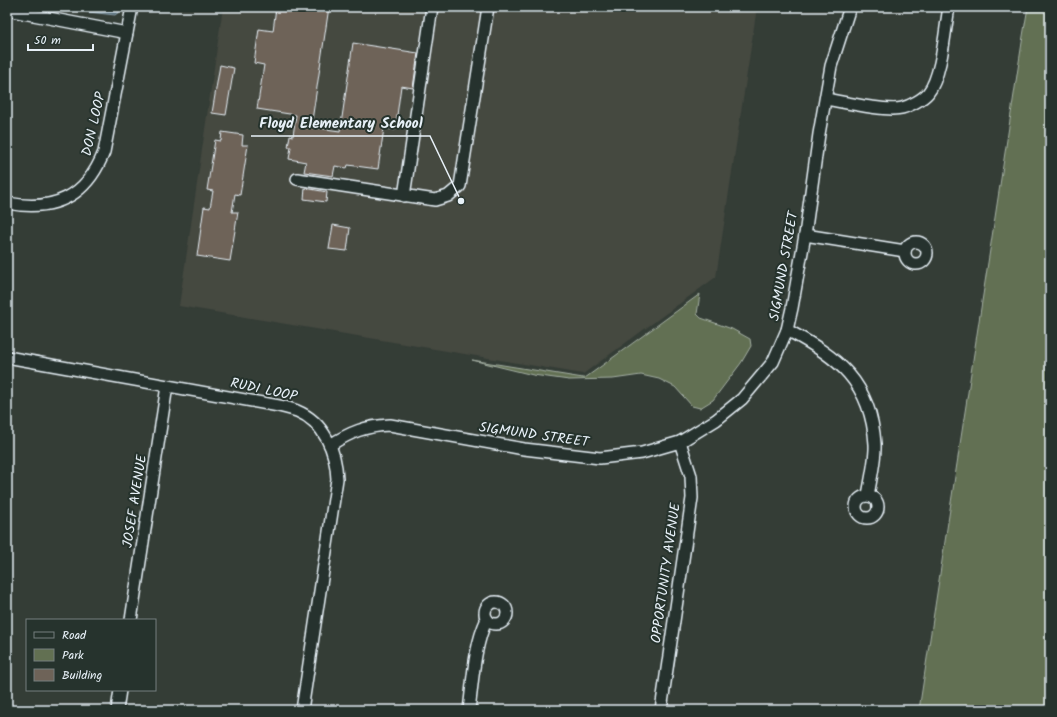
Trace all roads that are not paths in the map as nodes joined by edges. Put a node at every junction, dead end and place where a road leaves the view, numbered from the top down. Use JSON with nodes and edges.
{"nodes":[{"id":1,"x":132,"y":7,"type":"edge"},
{"id":2,"x":432,"y":7,"type":"edge"},
{"id":3,"x":488,"y":7,"type":"edge"},
{"id":4,"x":850,"y":7,"type":"edge"},
{"id":5,"x":949,"y":7,"type":"edge"},
{"id":6,"x":7,"y":10,"type":"edge"},
{"id":7,"x":127,"y":33,"type":"junction"},
{"id":8,"x":826,"y":99,"type":"junction"},
{"id":9,"x":297,"y":179,"type":"dead end"},
{"id":10,"x":404,"y":196,"type":"junction"},
{"id":11,"x":7,"y":203,"type":"edge"},
{"id":12,"x":805,"y":235,"type":"junction"},
{"id":13,"x":905,"y":251,"type":"dead end"},
{"id":14,"x":787,"y":330,"type":"junction"},
{"id":15,"x":7,"y":357,"type":"edge"},
{"id":16,"x":167,"y":386,"type":"junction"},
{"id":17,"x":680,"y":442,"type":"junction"},
{"id":18,"x":330,"y":445,"type":"junction"},
{"id":19,"x":868,"y":496,"type":"dead end"},
{"id":20,"x":131,"y":619,"type":"edge"},
{"id":21,"x":487,"y":619,"type":"dead end"},
{"id":22,"x":120,"y":691,"type":"edge"},
{"id":23,"x":117,"y":710,"type":"edge"},
{"id":24,"x":302,"y":710,"type":"edge"},
{"id":25,"x":469,"y":710,"type":"edge"},
{"id":26,"x":661,"y":710,"type":"edge"}],
"edges":[{"from":1,"to":7,"type":"street","name":"DON LOOP"},
{"from":2,"to":10,"type":"street"},
{"from":3,"to":10,"type":"street"},
{"from":4,"to":8,"type":"street","name":"SIGMUND STREET"},
{"from":5,"to":8,"type":"street"},
{"from":6,"to":7,"type":"street"},
{"from":7,"to":11,"type":"street","name":"DON LOOP"},
{"from":8,"to":12,"type":"street","name":"SIGMUND STREET"},
{"from":9,"to":10,"type":"street"},
{"from":12,"to":13,"type":"street"},
{"from":12,"to":14,"type":"street","name":"SIGMUND STREET"},
{"from":14,"to":17,"type":"street","name":"SIGMUND STREET"},
{"from":14,"to":19,"type":"street"},
{"from":15,"to":16,"type":"street","name":"RUDI LOOP"},
{"from":16,"to":18,"type":"street","name":"RUDI LOOP"},
{"from":16,"to":20,"type":"street","name":"JOSEF AVENUE"},
{"from":17,"to":18,"type":"street","name":"SIGMUND STREET"},
{"from":17,"to":26,"type":"street","name":"OPPORTUNITY AVENUE"},
{"from":18,"to":24,"type":"street","name":"RUDI LOOP"},
{"from":21,"to":25,"type":"street"},
{"from":22,"to":23,"type":"street"}]}
